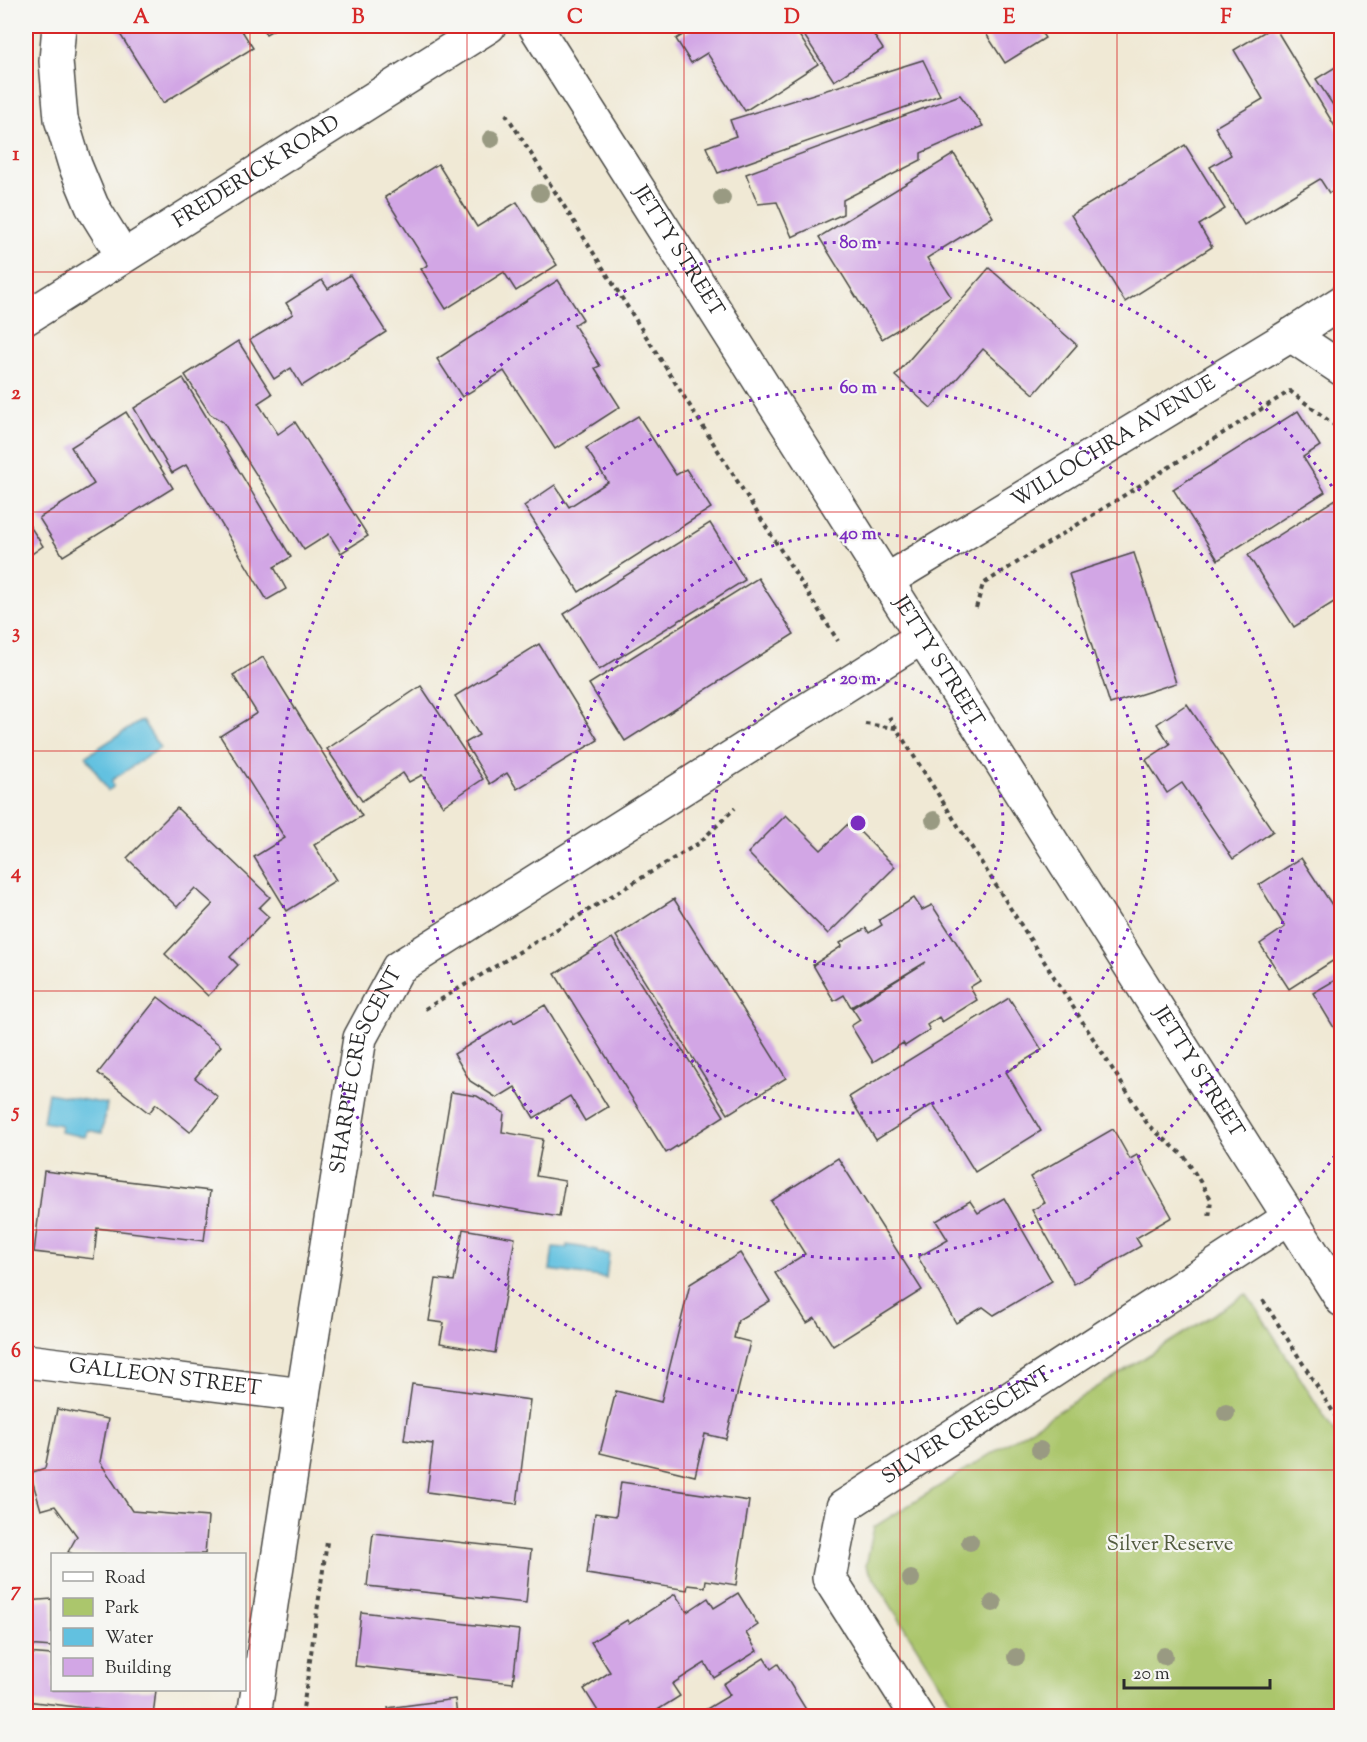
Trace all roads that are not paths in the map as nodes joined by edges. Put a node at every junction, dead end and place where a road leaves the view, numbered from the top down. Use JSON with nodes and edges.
{"nodes":[{"id":1,"x":59,"y":26,"type":"edge"},
{"id":2,"x":489,"y":26,"type":"edge"},
{"id":3,"x":535,"y":26,"type":"edge"},
{"id":4,"x":123,"y":256,"type":"junction"},
{"id":5,"x":1341,"y":302,"type":"edge"},
{"id":6,"x":26,"y":318,"type":"edge"},
{"id":7,"x":1291,"y":335,"type":"junction"},
{"id":8,"x":1341,"y":369,"type":"edge"},
{"id":9,"x":886,"y":582,"type":"junction"},
{"id":10,"x":922,"y":637,"type":"junction"},
{"id":11,"x":1290,"y":1217,"type":"junction"},
{"id":12,"x":1341,"y":1300,"type":"edge"},
{"id":13,"x":26,"y":1361,"type":"edge"},
{"id":14,"x":303,"y":1395,"type":"junction"},
{"id":15,"x":254,"y":1716,"type":"edge"},
{"id":16,"x":917,"y":1716,"type":"edge"}],
"edges":[{"from":1,"to":4,"type":"street"},
{"from":2,"to":4,"type":"street","name":"FREDERICK ROAD"},
{"from":3,"to":9,"type":"street","name":"JETTY STREET"},
{"from":4,"to":6,"type":"street","name":"FREDERICK ROAD"},
{"from":5,"to":7,"type":"street","name":"WILLOCHRA AVENUE"},
{"from":7,"to":8,"type":"street"},
{"from":7,"to":9,"type":"street","name":"WILLOCHRA AVENUE"},
{"from":9,"to":10,"type":"street","name":"JETTY STREET"},
{"from":10,"to":11,"type":"street","name":"JETTY STREET"},
{"from":10,"to":14,"type":"street","name":"SHARPIE CRESCENT"},
{"from":11,"to":12,"type":"street","name":"JETTY STREET"},
{"from":11,"to":16,"type":"street","name":"SILVER CRESCENT"},
{"from":13,"to":14,"type":"street","name":"GALLEON STREET"},
{"from":14,"to":15,"type":"street","name":"SHARPIE CRESCENT"}]}
